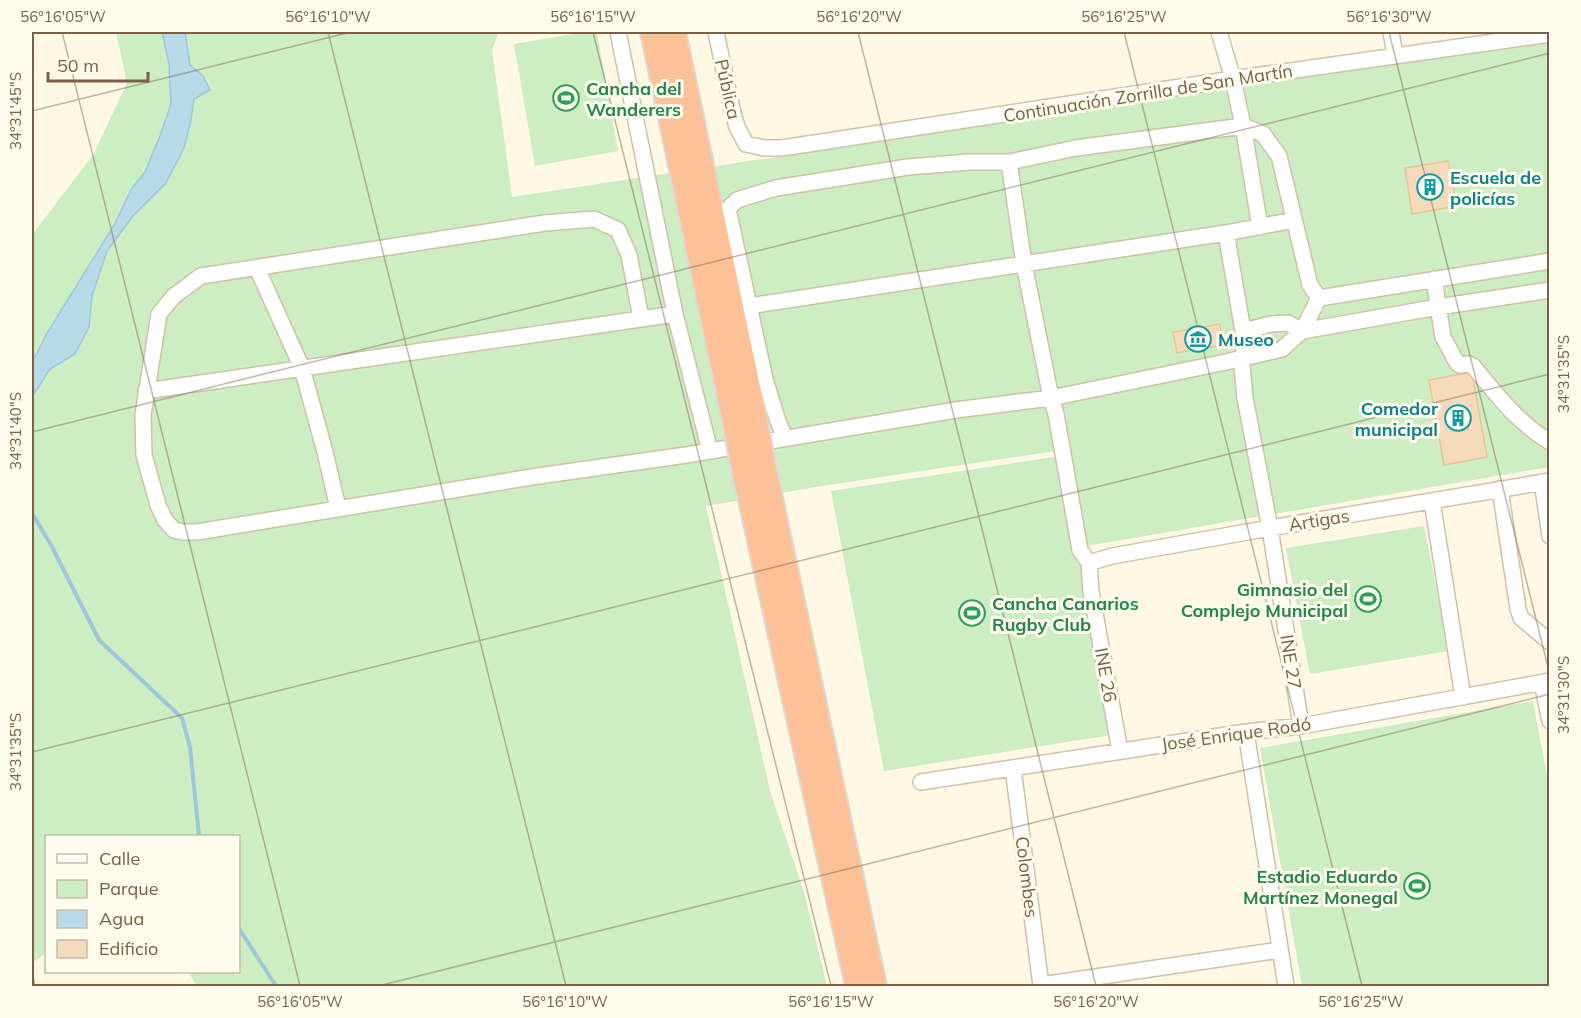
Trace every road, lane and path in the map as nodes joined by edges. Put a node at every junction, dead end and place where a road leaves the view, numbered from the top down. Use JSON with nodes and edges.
{"nodes":[{"id":1,"x":618,"y":32,"type":"edge"},
{"id":2,"x":652,"y":32,"type":"edge"},
{"id":3,"x":674,"y":32,"type":"edge"},
{"id":4,"x":716,"y":32,"type":"edge"},
{"id":5,"x":1219,"y":32,"type":"edge"},
{"id":6,"x":1391,"y":32,"type":"edge"},
{"id":7,"x":1550,"y":34,"type":"edge"},
{"id":8,"x":1395,"y":56,"type":"junction"},
{"id":9,"x":1233,"y":79,"type":"junction"},
{"id":10,"x":1243,"y":126,"type":"junction"},
{"id":11,"x":746,"y":144,"type":"joint"},
{"id":12,"x":1009,"y":162,"type":"junction"},
{"id":13,"x":1294,"y":220,"type":"junction"},
{"id":14,"x":1260,"y":227,"type":"junction"},
{"id":15,"x":1227,"y":233,"type":"junction"},
{"id":16,"x":1550,"y":261,"type":"edge"},
{"id":17,"x":1024,"y":264,"type":"junction"},
{"id":18,"x":257,"y":268,"type":"junction"},
{"id":19,"x":1434,"y":279,"type":"junction"},
{"id":20,"x":1550,"y":290,"type":"edge"},
{"id":21,"x":1319,"y":298,"type":"junction"},
{"id":22,"x":749,"y":306,"type":"junction"},
{"id":23,"x":1438,"y":307,"type":"junction"},
{"id":24,"x":675,"y":314,"type":"junction"},
{"id":25,"x":641,"y":318,"type":"junction"},
{"id":26,"x":1243,"y":331,"type":"junction"},
{"id":27,"x":1302,"y":331,"type":"junction"},
{"id":28,"x":1244,"y":357,"type":"junction"},
{"id":29,"x":302,"y":368,"type":"junction"},
{"id":30,"x":146,"y":391,"type":"junction"},
{"id":31,"x":1051,"y":398,"type":"junction"},
{"id":32,"x":744,"y":419,"type":"junction"},
{"id":33,"x":785,"y":438,"type":"junction"},
{"id":34,"x":1550,"y":442,"type":"edge"},
{"id":35,"x":710,"y":451,"type":"junction"},
{"id":36,"x":752,"y":457,"type":"junction"},
{"id":37,"x":1546,"y":481,"type":"edge"},
{"id":38,"x":1500,"y":489,"type":"junction"},
{"id":39,"x":1432,"y":501,"type":"junction"},
{"id":40,"x":338,"y":508,"type":"junction"},
{"id":41,"x":1270,"y":528,"type":"junction"},
{"id":42,"x":1550,"y":536,"type":"edge"},
{"id":43,"x":1089,"y":563,"type":"junction"},
{"id":44,"x":1550,"y":642,"type":"edge"},
{"id":45,"x":1546,"y":682,"type":"edge"},
{"id":46,"x":1463,"y":697,"type":"junction"},
{"id":47,"x":1550,"y":721,"type":"edge"},
{"id":48,"x":1301,"y":726,"type":"junction"},
{"id":49,"x":1246,"y":732,"type":"junction"},
{"id":50,"x":1120,"y":751,"type":"junction"},
{"id":51,"x":1013,"y":768,"type":"junction"},
{"id":52,"x":921,"y":782,"type":"dead end"},
{"id":53,"x":1280,"y":950,"type":"junction"},
{"id":54,"x":1041,"y":986,"type":"edge"},
{"id":55,"x":857,"y":987,"type":"edge"},
{"id":56,"x":875,"y":987,"type":"edge"},
{"id":57,"x":1286,"y":987,"type":"edge"}],
"edges":[{"from":1,"to":24,"type":"street"},
{"from":2,"to":32,"type":"highway"},
{"from":3,"to":32,"type":"highway"},
{"from":4,"to":11,"type":"street","name":"Pública"},
{"from":5,"to":9,"type":"street"},
{"from":6,"to":8,"type":"street"},
{"from":7,"to":8,"type":"street","name":"Continuación Zorrilla de San Martín"},
{"from":8,"to":9,"type":"street","name":"Continuación Zorrilla de San Martín"},
{"from":9,"to":10,"type":"street"},
{"from":9,"to":11,"type":"street","name":"Continuación Zorrilla de San Martín"},
{"from":10,"to":12,"type":"street"},
{"from":10,"to":13,"type":"street"},
{"from":10,"to":14,"type":"street"},
{"from":12,"to":17,"type":"street","name":"INE 26"},
{"from":12,"to":22,"type":"street"},
{"from":13,"to":14,"type":"street"},
{"from":13,"to":21,"type":"street"},
{"from":14,"to":15,"type":"street"},
{"from":15,"to":17,"type":"street"},
{"from":15,"to":26,"type":"street","name":"INE 27"},
{"from":16,"to":19,"type":"street"},
{"from":17,"to":22,"type":"street"},
{"from":17,"to":31,"type":"street","name":"INE 26"},
{"from":18,"to":25,"type":"street"},
{"from":18,"to":29,"type":"street"},
{"from":18,"to":30,"type":"street"},
{"from":19,"to":21,"type":"street"},
{"from":19,"to":23,"type":"street"},
{"from":20,"to":23,"type":"street"},
{"from":21,"to":27,"type":"street"},
{"from":22,"to":33,"type":"street"},
{"from":23,"to":27,"type":"street"},
{"from":23,"to":34,"type":"street"},
{"from":24,"to":25,"type":"street"},
{"from":24,"to":35,"type":"street"},
{"from":25,"to":29,"type":"street"},
{"from":26,"to":27,"type":"street"},
{"from":26,"to":28,"type":"street","name":"INE 27"},
{"from":27,"to":28,"type":"street"},
{"from":28,"to":31,"type":"street"},
{"from":28,"to":41,"type":"street","name":"INE 27"},
{"from":29,"to":30,"type":"street"},
{"from":29,"to":40,"type":"street"},
{"from":30,"to":40,"type":"street"},
{"from":31,"to":33,"type":"street"},
{"from":31,"to":43,"type":"street","name":"INE 26"},
{"from":32,"to":36,"type":"highway","bridge":true},
{"from":33,"to":35,"type":"street"},
{"from":35,"to":40,"type":"street"},
{"from":36,"to":55,"type":"highway"},
{"from":36,"to":56,"type":"highway"},
{"from":37,"to":38,"type":"street","name":"Artigas"},
{"from":37,"to":42,"type":"street"},
{"from":38,"to":39,"type":"street","name":"Artigas"},
{"from":38,"to":44,"type":"street"},
{"from":39,"to":41,"type":"street","name":"Artigas"},
{"from":39,"to":46,"type":"street"},
{"from":41,"to":43,"type":"street","name":"Artigas"},
{"from":41,"to":48,"type":"street","name":"INE 27"},
{"from":43,"to":50,"type":"street","name":"INE 26"},
{"from":45,"to":46,"type":"street","name":"José Enrique Rodó"},
{"from":45,"to":47,"type":"street"},
{"from":46,"to":48,"type":"street","name":"José Enrique Rodó"},
{"from":48,"to":49,"type":"street","name":"José Enrique Rodó"},
{"from":49,"to":50,"type":"street","name":"José Enrique Rodó"},
{"from":49,"to":53,"type":"street"},
{"from":50,"to":51,"type":"street","name":"José Enrique Rodó"},
{"from":51,"to":52,"type":"street","name":"José Enrique Rodó"},
{"from":51,"to":54,"type":"street","name":"Colombes"},
{"from":53,"to":54,"type":"street"},
{"from":53,"to":57,"type":"street"}]}
